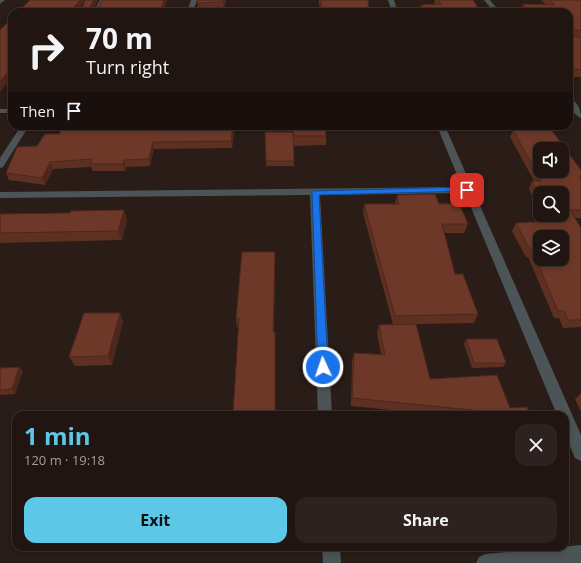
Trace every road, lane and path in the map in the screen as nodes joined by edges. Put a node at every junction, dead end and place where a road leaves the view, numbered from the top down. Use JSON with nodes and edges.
{"nodes":[{"id":1,"x":2,"y":0,"type":"edge"},
{"id":2,"x":487,"y":0,"type":"edge"},
{"id":3,"x":0,"y":2,"type":"edge"},
{"id":4,"x":494,"y":8,"type":"edge"},
{"id":5,"x":573,"y":105,"type":"edge"},
{"id":6,"x":581,"y":115,"type":"edge"},
{"id":7,"x":22,"y":130,"type":"edge"},
{"id":8,"x":443,"y":130,"type":"edge"},
{"id":9,"x":0,"y":165,"type":"edge"},
{"id":10,"x":467,"y":190,"type":"junction"},
{"id":11,"x":315,"y":193,"type":"junction"},
{"id":12,"x":0,"y":195,"type":"edge"},
{"id":13,"x":325,"y":411,"type":"edge"},
{"id":14,"x":563,"y":411,"type":"edge"},
{"id":15,"x":569,"y":425,"type":"edge"},
{"id":16,"x":581,"y":453,"type":"edge"},
{"id":17,"x":331,"y":551,"type":"edge"},
{"id":18,"x":581,"y":554,"type":"edge"},
{"id":19,"x":332,"y":563,"type":"edge"},
{"id":20,"x":485,"y":563,"type":"edge"}],
"edges":[{"from":1,"to":3,"type":"street"},
{"from":2,"to":4,"type":"street"},
{"from":5,"to":6,"type":"street"},
{"from":7,"to":9,"type":"street"},
{"from":8,"to":10,"type":"street"},
{"from":10,"to":11,"type":"street"},
{"from":10,"to":14,"type":"street"},
{"from":11,"to":12,"type":"street"},
{"from":11,"to":13,"type":"street"},
{"from":15,"to":16,"type":"street"},
{"from":17,"to":19,"type":"street"},
{"from":18,"to":20,"type":"street"}]}
